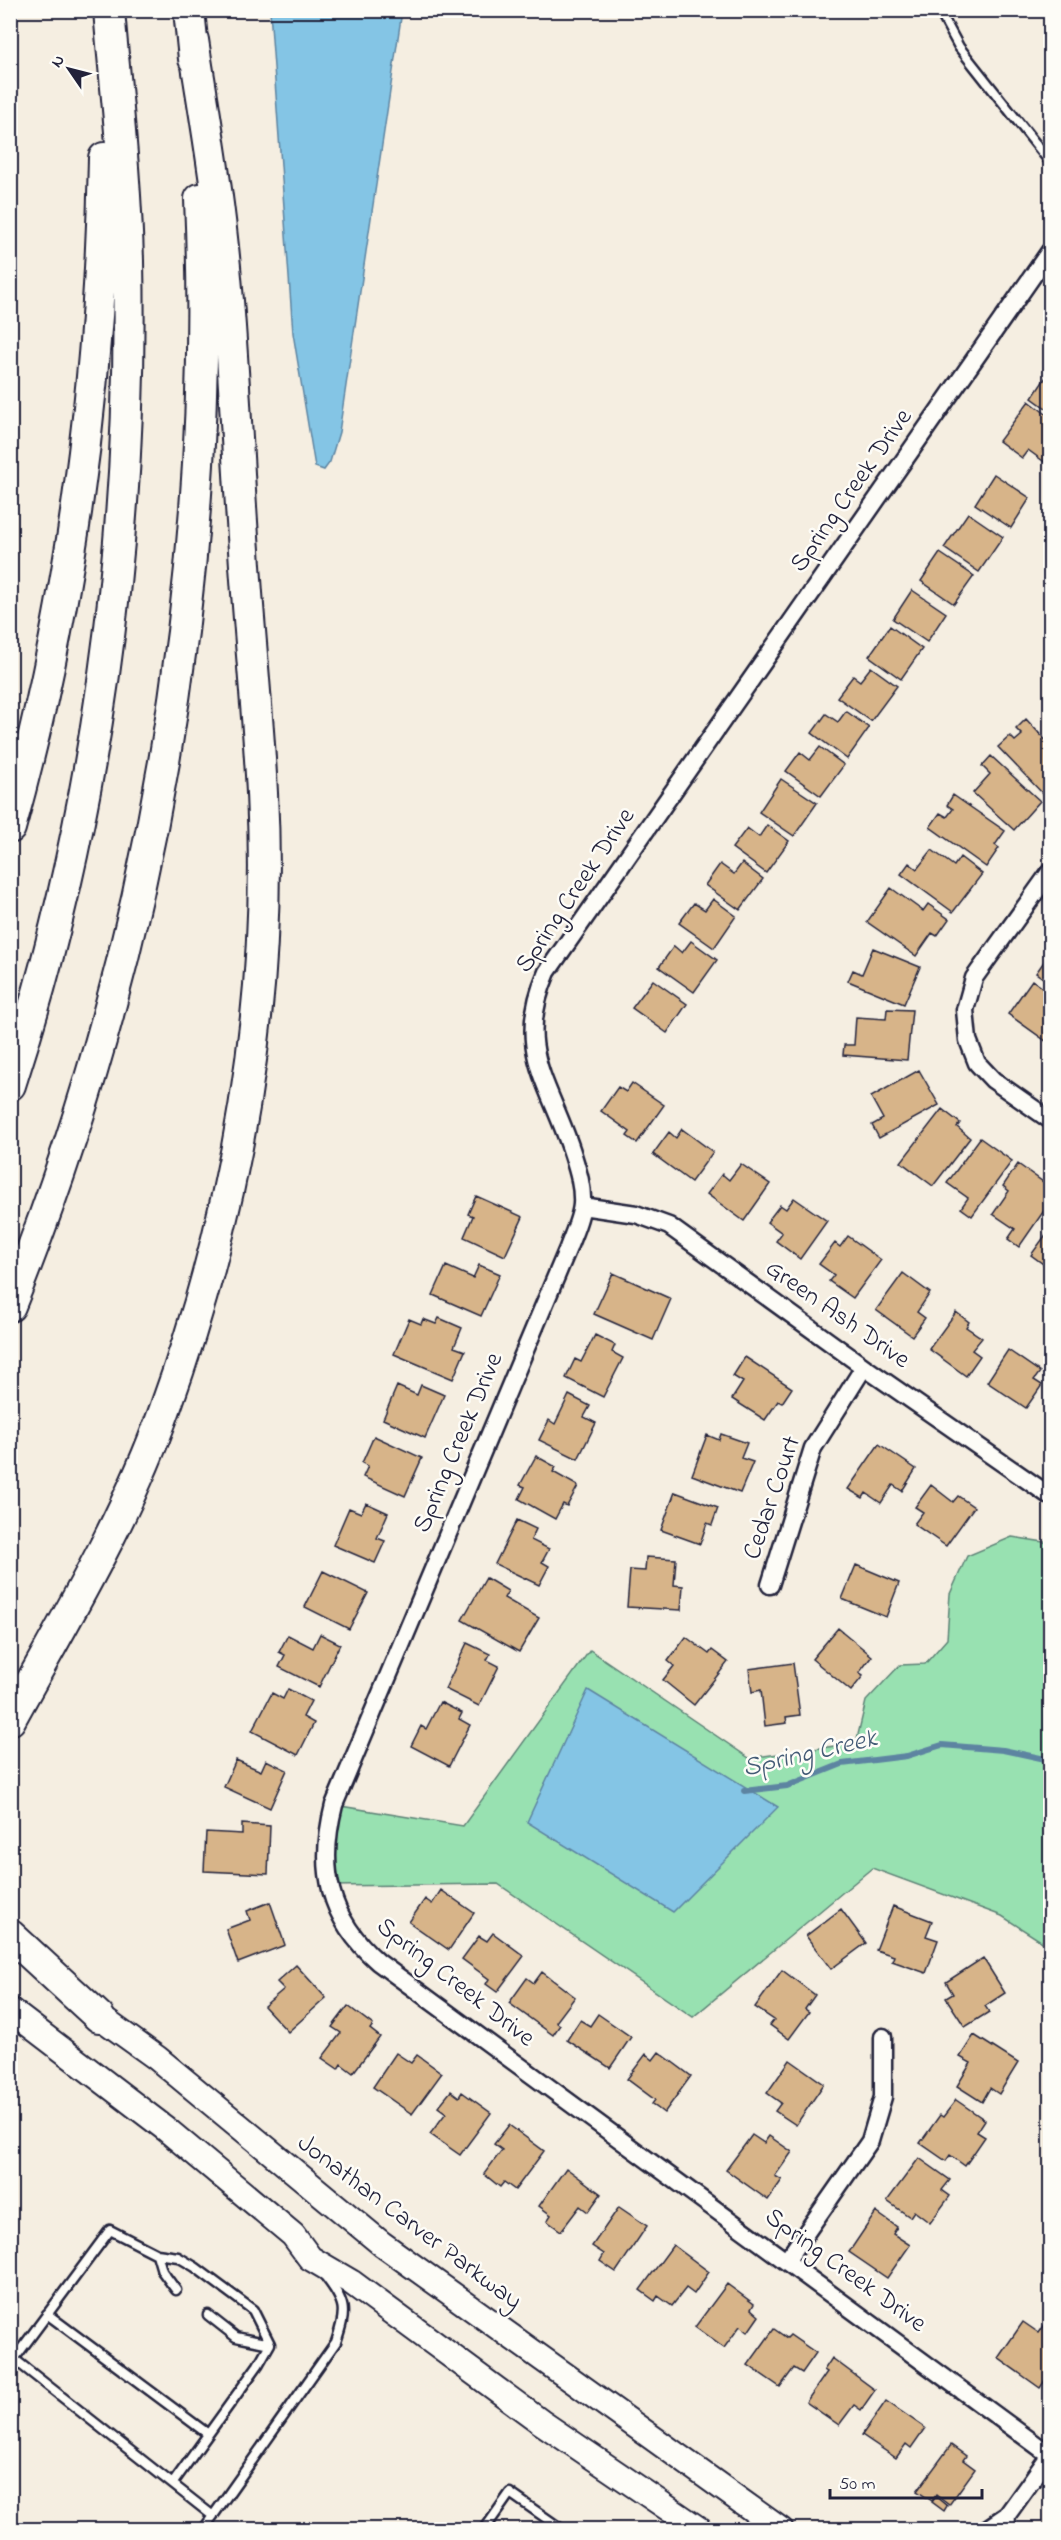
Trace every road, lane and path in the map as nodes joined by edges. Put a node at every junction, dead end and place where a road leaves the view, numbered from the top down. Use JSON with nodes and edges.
{"nodes":[{"id":1,"x":189,"y":10,"type":"edge"},
{"id":2,"x":939,"y":10,"type":"edge"},
{"id":3,"x":110,"y":23,"type":"edge"},
{"id":4,"x":193,"y":39,"type":"junction"},
{"id":5,"x":1050,"y":162,"type":"edge"},
{"id":6,"x":1050,"y":251,"type":"edge"},
{"id":7,"x":10,"y":828,"type":"edge"},
{"id":8,"x":1050,"y":872,"type":"edge"},
{"id":9,"x":10,"y":1084,"type":"edge"},
{"id":10,"x":1050,"y":1120,"type":"edge"},
{"id":11,"x":582,"y":1206,"type":"junction"},
{"id":12,"x":10,"y":1306,"type":"edge"},
{"id":13,"x":864,"y":1367,"type":"junction"},
{"id":14,"x":1050,"y":1496,"type":"edge"},
{"id":15,"x":770,"y":1585,"type":"dead end"},
{"id":16,"x":76,"y":1601,"type":"junction"},
{"id":17,"x":10,"y":1700,"type":"edge"},
{"id":18,"x":10,"y":1720,"type":"edge"},
{"id":19,"x":10,"y":1935,"type":"edge"},
{"id":20,"x":10,"y":1953,"type":"edge"},
{"id":21,"x":10,"y":2010,"type":"edge"},
{"id":22,"x":99,"y":2017,"type":"junction"},
{"id":23,"x":883,"y":2037,"type":"dead end"},
{"id":24,"x":157,"y":2254,"type":"junction"},
{"id":25,"x":310,"y":2258,"type":"junction"},
{"id":26,"x":787,"y":2260,"type":"junction"},
{"id":27,"x":176,"y":2290,"type":"dead end"},
{"id":28,"x":47,"y":2314,"type":"junction"},
{"id":29,"x":208,"y":2315,"type":"dead end"},
{"id":30,"x":270,"y":2344,"type":"junction"},
{"id":31,"x":208,"y":2434,"type":"junction"},
{"id":32,"x":1050,"y":2455,"type":"edge"},
{"id":33,"x":173,"y":2483,"type":"junction"},
{"id":34,"x":213,"y":2516,"type":"junction"},
{"id":35,"x":1007,"y":2522,"type":"edge"},
{"id":36,"x":203,"y":2529,"type":"edge"},
{"id":37,"x":484,"y":2529,"type":"edge"},
{"id":38,"x":564,"y":2529,"type":"edge"},
{"id":39,"x":700,"y":2529,"type":"edge"},
{"id":40,"x":781,"y":2529,"type":"edge"},
{"id":41,"x":985,"y":2529,"type":"edge"}],
"edges":[{"from":1,"to":4,"type":"highway"},
{"from":2,"to":5,"type":"lane"},
{"from":3,"to":7,"type":"highway"},
{"from":3,"to":9,"type":"highway"},
{"from":4,"to":12,"type":"highway"},
{"from":4,"to":16,"type":"highway"},
{"from":6,"to":11,"type":"street","name":"Spring Creek Drive"},
{"from":8,"to":10,"type":"street"},
{"from":11,"to":13,"type":"street","name":"Green Ash Drive"},
{"from":11,"to":26,"type":"street","name":"Spring Creek Drive"},
{"from":13,"to":14,"type":"street","name":"Green Ash Drive"},
{"from":13,"to":15,"type":"street","name":"Cedar Court"},
{"from":16,"to":17,"type":"highway"},
{"from":16,"to":18,"type":"highway"},
{"from":19,"to":22,"type":"highway"},
{"from":20,"to":22,"type":"main road","name":"Jonathan Carver Parkway"},
{"from":21,"to":25,"type":"main road"},
{"from":22,"to":40,"type":"main road","name":"Jonathan Carver Parkway"},
{"from":23,"to":26,"type":"street"},
{"from":24,"to":27,"type":"lane"},
{"from":24,"to":28,"type":"lane"},
{"from":24,"to":30,"type":"lane"},
{"from":25,"to":34,"type":"lane"},
{"from":25,"to":39,"type":"main road"},
{"from":26,"to":32,"type":"street","name":"Spring Creek Drive"},
{"from":28,"to":31,"type":"lane"},
{"from":28,"to":33,"type":"lane"},
{"from":29,"to":30,"type":"lane"},
{"from":30,"to":31,"type":"lane"},
{"from":31,"to":33,"type":"lane"},
{"from":32,"to":35,"type":"street","name":"Spring Creek Drive"},
{"from":33,"to":34,"type":"lane"},
{"from":34,"to":36,"type":"lane"},
{"from":35,"to":41,"type":"street","name":"Spring Creek Drive"},
{"from":37,"to":38,"type":"lane"}]}
